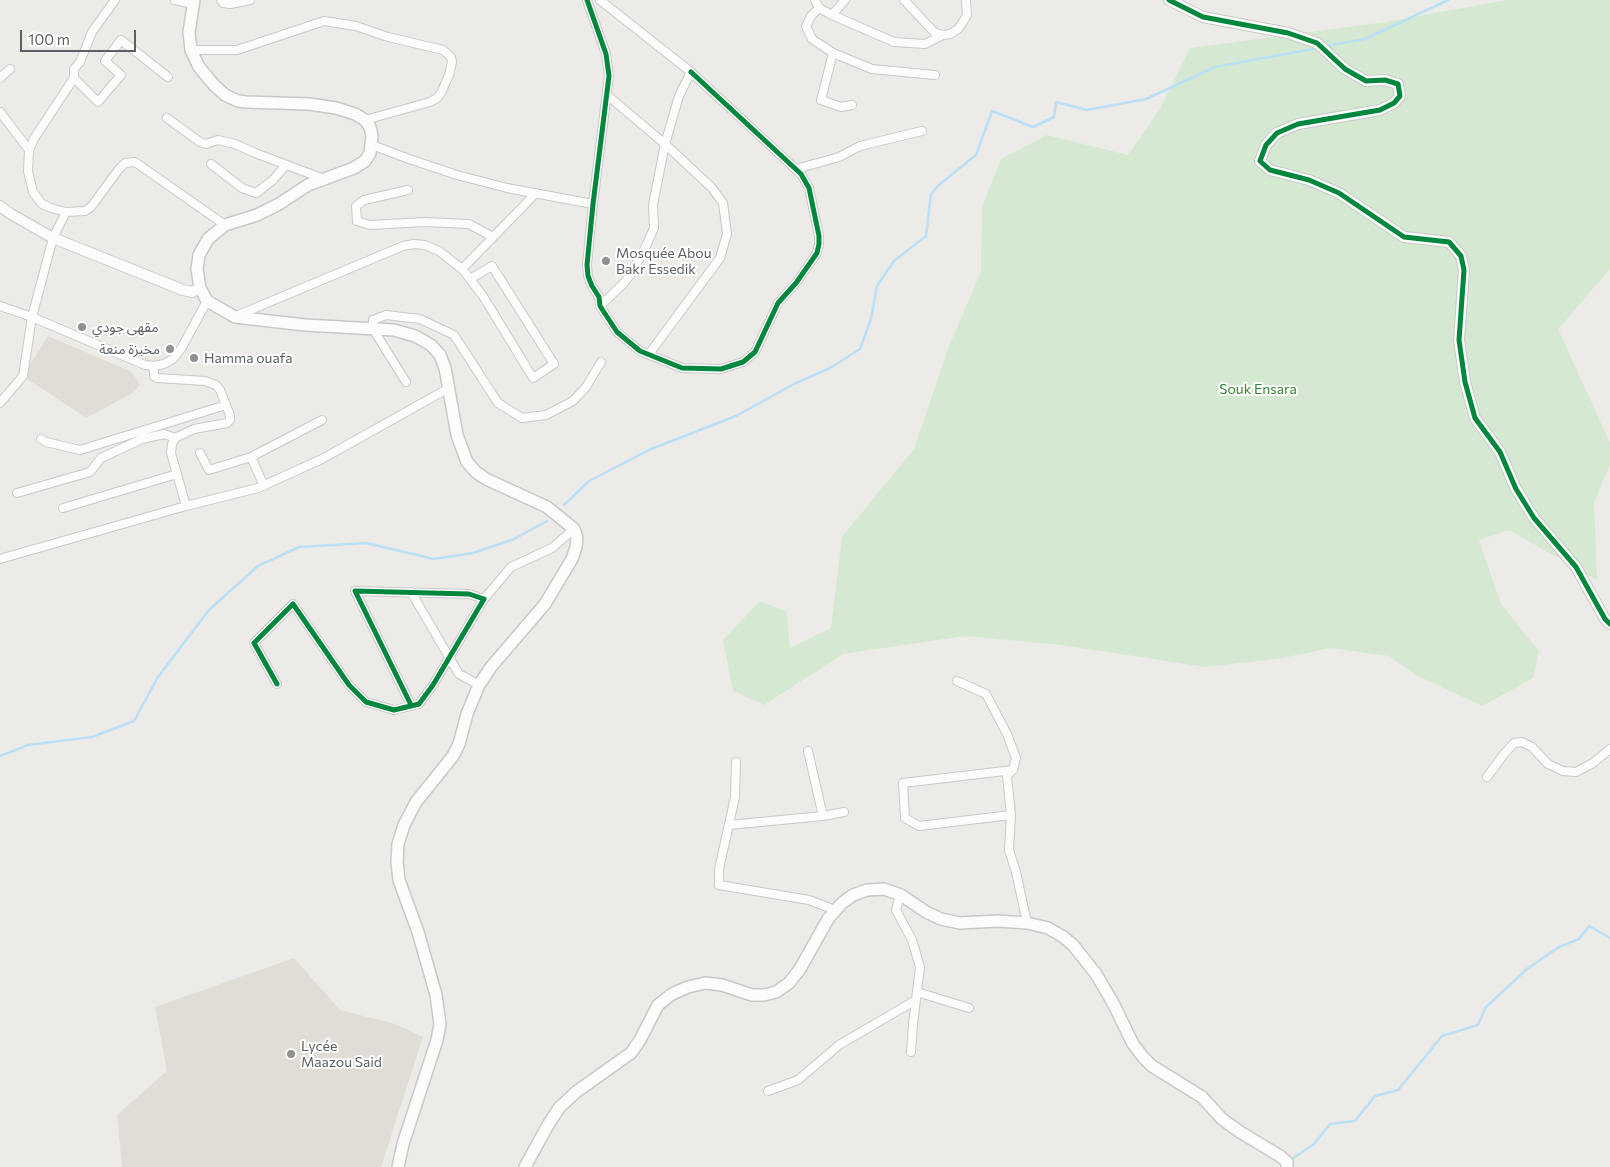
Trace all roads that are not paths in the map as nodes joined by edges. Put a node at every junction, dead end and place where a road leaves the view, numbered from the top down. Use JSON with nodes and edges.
{"nodes":[{"id":1,"x":115,"y":0,"type":"edge"},
{"id":2,"x":176,"y":0,"type":"edge"},
{"id":3,"x":221,"y":0,"type":"edge"},
{"id":4,"x":250,"y":0,"type":"edge"},
{"id":5,"x":587,"y":0,"type":"edge"},
{"id":6,"x":815,"y":0,"type":"edge"},
{"id":7,"x":844,"y":0,"type":"edge"},
{"id":8,"x":904,"y":0,"type":"edge"},
{"id":9,"x":966,"y":0,"type":"edge"},
{"id":10,"x":1169,"y":0,"type":"edge"},
{"id":11,"x":194,"y":2,"type":"edge"},
{"id":12,"x":604,"y":2,"type":"edge"},
{"id":13,"x":819,"y":8,"type":"junction"},
{"id":14,"x":832,"y":15,"type":"junction"},
{"id":15,"x":942,"y":35,"type":"junction"},
{"id":16,"x":190,"y":50,"type":"junction"},
{"id":17,"x":833,"y":53,"type":"junction"},
{"id":18,"x":10,"y":70,"type":"dead end"},
{"id":19,"x":691,"y":72,"type":"junction"},
{"id":20,"x":935,"y":75,"type":"dead end"},
{"id":21,"x":168,"y":77,"type":"dead end"},
{"id":22,"x":0,"y":78,"type":"edge"},
{"id":23,"x":74,"y":78,"type":"junction"},
{"id":24,"x":607,"y":95,"type":"junction"},
{"id":25,"x":852,"y":104,"type":"dead end"},
{"id":26,"x":0,"y":112,"type":"edge"},
{"id":27,"x":167,"y":118,"type":"dead end"},
{"id":28,"x":365,"y":120,"type":"junction"},
{"id":29,"x":922,"y":131,"type":"dead end"},
{"id":30,"x":665,"y":144,"type":"junction"},
{"id":31,"x":372,"y":145,"type":"junction"},
{"id":32,"x":29,"y":150,"type":"junction"},
{"id":33,"x":211,"y":164,"type":"dead end"},
{"id":34,"x":286,"y":165,"type":"junction"},
{"id":35,"x":796,"y":169,"type":"junction"},
{"id":36,"x":324,"y":179,"type":"junction"},
{"id":37,"x":408,"y":190,"type":"dead end"},
{"id":38,"x":536,"y":193,"type":"junction"},
{"id":39,"x":593,"y":204,"type":"junction"},
{"id":40,"x":0,"y":206,"type":"edge"},
{"id":41,"x":66,"y":212,"type":"junction"},
{"id":42,"x":226,"y":225,"type":"junction"},
{"id":43,"x":493,"y":237,"type":"junction"},
{"id":44,"x":53,"y":238,"type":"junction"},
{"id":45,"x":462,"y":269,"type":"junction"},
{"id":46,"x":470,"y":279,"type":"junction"},
{"id":47,"x":200,"y":288,"type":"junction"},
{"id":48,"x":207,"y":300,"type":"junction"},
{"id":49,"x":0,"y":306,"type":"edge"},
{"id":50,"x":600,"y":306,"type":"junction"},
{"id":51,"x":32,"y":317,"type":"junction"},
{"id":52,"x":235,"y":317,"type":"junction"},
{"id":53,"x":373,"y":329,"type":"junction"},
{"id":54,"x":649,"y":354,"type":"junction"},
{"id":55,"x":600,"y":362,"type":"dead end"},
{"id":56,"x":154,"y":366,"type":"junction"},
{"id":57,"x":406,"y":382,"type":"dead end"},
{"id":58,"x":449,"y":388,"type":"junction"},
{"id":59,"x":0,"y":403,"type":"edge"},
{"id":60,"x":226,"y":405,"type":"junction"},
{"id":61,"x":322,"y":420,"type":"dead end"},
{"id":62,"x":175,"y":438,"type":"junction"},
{"id":63,"x":41,"y":439,"type":"dead end"},
{"id":64,"x":200,"y":453,"type":"dead end"},
{"id":65,"x":251,"y":457,"type":"junction"},
{"id":66,"x":177,"y":474,"type":"junction"},
{"id":67,"x":264,"y":486,"type":"junction"},
{"id":68,"x":17,"y":493,"type":"dead end"},
{"id":69,"x":186,"y":506,"type":"junction"},
{"id":70,"x":63,"y":508,"type":"dead end"},
{"id":71,"x":574,"y":529,"type":"junction"},
{"id":72,"x":0,"y":559,"type":"edge"},
{"id":73,"x":411,"y":592,"type":"junction"},
{"id":74,"x":484,"y":599,"type":"junction"},
{"id":75,"x":1610,"y":624,"type":"edge"},
{"id":76,"x":448,"y":656,"type":"junction"},
{"id":77,"x":957,"y":681,"type":"dead end"},
{"id":78,"x":277,"y":684,"type":"dead end"},
{"id":79,"x":480,"y":685,"type":"junction"},
{"id":80,"x":411,"y":705,"type":"junction"},
{"id":81,"x":1610,"y":749,"type":"edge"},
{"id":82,"x":808,"y":752,"type":"dead end"},
{"id":83,"x":736,"y":762,"type":"dead end"},
{"id":84,"x":1013,"y":770,"type":"junction"},
{"id":85,"x":1487,"y":777,"type":"dead end"},
{"id":86,"x":844,"y":812,"type":"dead end"},
{"id":87,"x":1011,"y":815,"type":"junction"},
{"id":88,"x":823,"y":816,"type":"junction"},
{"id":89,"x":729,"y":824,"type":"junction"},
{"id":90,"x":900,"y":895,"type":"junction"},
{"id":91,"x":835,"y":910,"type":"junction"},
{"id":92,"x":1027,"y":923,"type":"junction"},
{"id":93,"x":916,"y":996,"type":"junction"},
{"id":94,"x":969,"y":1008,"type":"dead end"},
{"id":95,"x":911,"y":1052,"type":"dead end"},
{"id":96,"x":768,"y":1091,"type":"dead end"},
{"id":97,"x":1287,"y":1164,"type":"edge"},
{"id":98,"x":398,"y":1167,"type":"edge"},
{"id":99,"x":525,"y":1167,"type":"edge"}],
"edges":[{"from":1,"to":23,"type":"street"},
{"from":2,"to":11,"type":"street"},
{"from":3,"to":4,"type":"street"},
{"from":5,"to":24,"type":"street"},
{"from":6,"to":13,"type":"street"},
{"from":7,"to":14,"type":"street"},
{"from":8,"to":15,"type":"street"},
{"from":9,"to":15,"type":"street"},
{"from":10,"to":75,"type":"street"},
{"from":11,"to":16,"type":"main road"},
{"from":12,"to":19,"type":"street"},
{"from":13,"to":14,"type":"street"},
{"from":13,"to":17,"type":"street"},
{"from":14,"to":15,"type":"street"},
{"from":16,"to":28,"type":"main road"},
{"from":16,"to":28,"type":"street"},
{"from":17,"to":20,"type":"street"},
{"from":17,"to":25,"type":"street"},
{"from":18,"to":22,"type":"street"},
{"from":19,"to":30,"type":"street"},
{"from":19,"to":35,"type":"street"},
{"from":21,"to":23,"type":"street"},
{"from":23,"to":32,"type":"street"},
{"from":24,"to":30,"type":"street"},
{"from":24,"to":39,"type":"street"},
{"from":26,"to":32,"type":"street"},
{"from":27,"to":34,"type":"street"},
{"from":28,"to":31,"type":"main road"},
{"from":29,"to":35,"type":"street"},
{"from":30,"to":50,"type":"street"},
{"from":30,"to":54,"type":"street"},
{"from":31,"to":36,"type":"main road"},
{"from":31,"to":38,"type":"street"},
{"from":32,"to":41,"type":"street"},
{"from":33,"to":34,"type":"street"},
{"from":34,"to":36,"type":"street"},
{"from":35,"to":54,"type":"street"},
{"from":36,"to":42,"type":"main road"},
{"from":37,"to":43,"type":"street"},
{"from":38,"to":39,"type":"street"},
{"from":38,"to":43,"type":"street"},
{"from":39,"to":50,"type":"street"},
{"from":40,"to":44,"type":"street"},
{"from":41,"to":42,"type":"street"},
{"from":41,"to":44,"type":"street"},
{"from":42,"to":47,"type":"main road"},
{"from":43,"to":45,"type":"street"},
{"from":44,"to":47,"type":"street"},
{"from":44,"to":51,"type":"street"},
{"from":45,"to":46,"type":"street"},
{"from":45,"to":52,"type":"street"},
{"from":46,"to":46,"type":"street"},
{"from":47,"to":48,"type":"main road"},
{"from":48,"to":52,"type":"main road"},
{"from":48,"to":56,"type":"street"},
{"from":49,"to":51,"type":"street"},
{"from":50,"to":54,"type":"street"},
{"from":51,"to":56,"type":"street"},
{"from":51,"to":59,"type":"street"},
{"from":52,"to":53,"type":"main road"},
{"from":53,"to":55,"type":"street"},
{"from":53,"to":57,"type":"street"},
{"from":53,"to":58,"type":"main road"},
{"from":56,"to":60,"type":"street"},
{"from":58,"to":67,"type":"street"},
{"from":58,"to":71,"type":"main road"},
{"from":60,"to":62,"type":"street"},
{"from":60,"to":63,"type":"street"},
{"from":61,"to":65,"type":"street"},
{"from":62,"to":66,"type":"street"},
{"from":62,"to":68,"type":"street"},
{"from":64,"to":65,"type":"street"},
{"from":65,"to":67,"type":"street"},
{"from":66,"to":69,"type":"street"},
{"from":66,"to":70,"type":"street"},
{"from":67,"to":69,"type":"street"},
{"from":69,"to":72,"type":"street"},
{"from":71,"to":74,"type":"street"},
{"from":71,"to":79,"type":"main road"},
{"from":73,"to":74,"type":"street"},
{"from":73,"to":76,"type":"street"},
{"from":73,"to":80,"type":"street"},
{"from":74,"to":76,"type":"street"},
{"from":76,"to":79,"type":"street"},
{"from":76,"to":80,"type":"street"},
{"from":77,"to":84,"type":"street"},
{"from":78,"to":80,"type":"street"},
{"from":79,"to":98,"type":"main road"},
{"from":81,"to":85,"type":"street"},
{"from":82,"to":88,"type":"street"},
{"from":83,"to":89,"type":"street"},
{"from":84,"to":87,"type":"street"},
{"from":84,"to":87,"type":"street"},
{"from":86,"to":88,"type":"street"},
{"from":87,"to":92,"type":"street"},
{"from":88,"to":89,"type":"street"},
{"from":89,"to":91,"type":"street"},
{"from":90,"to":91,"type":"main road"},
{"from":90,"to":92,"type":"main road"},
{"from":90,"to":93,"type":"street"},
{"from":91,"to":99,"type":"main road"},
{"from":92,"to":97,"type":"main road"},
{"from":93,"to":94,"type":"street"},
{"from":93,"to":95,"type":"street"},
{"from":93,"to":96,"type":"street"}]}
